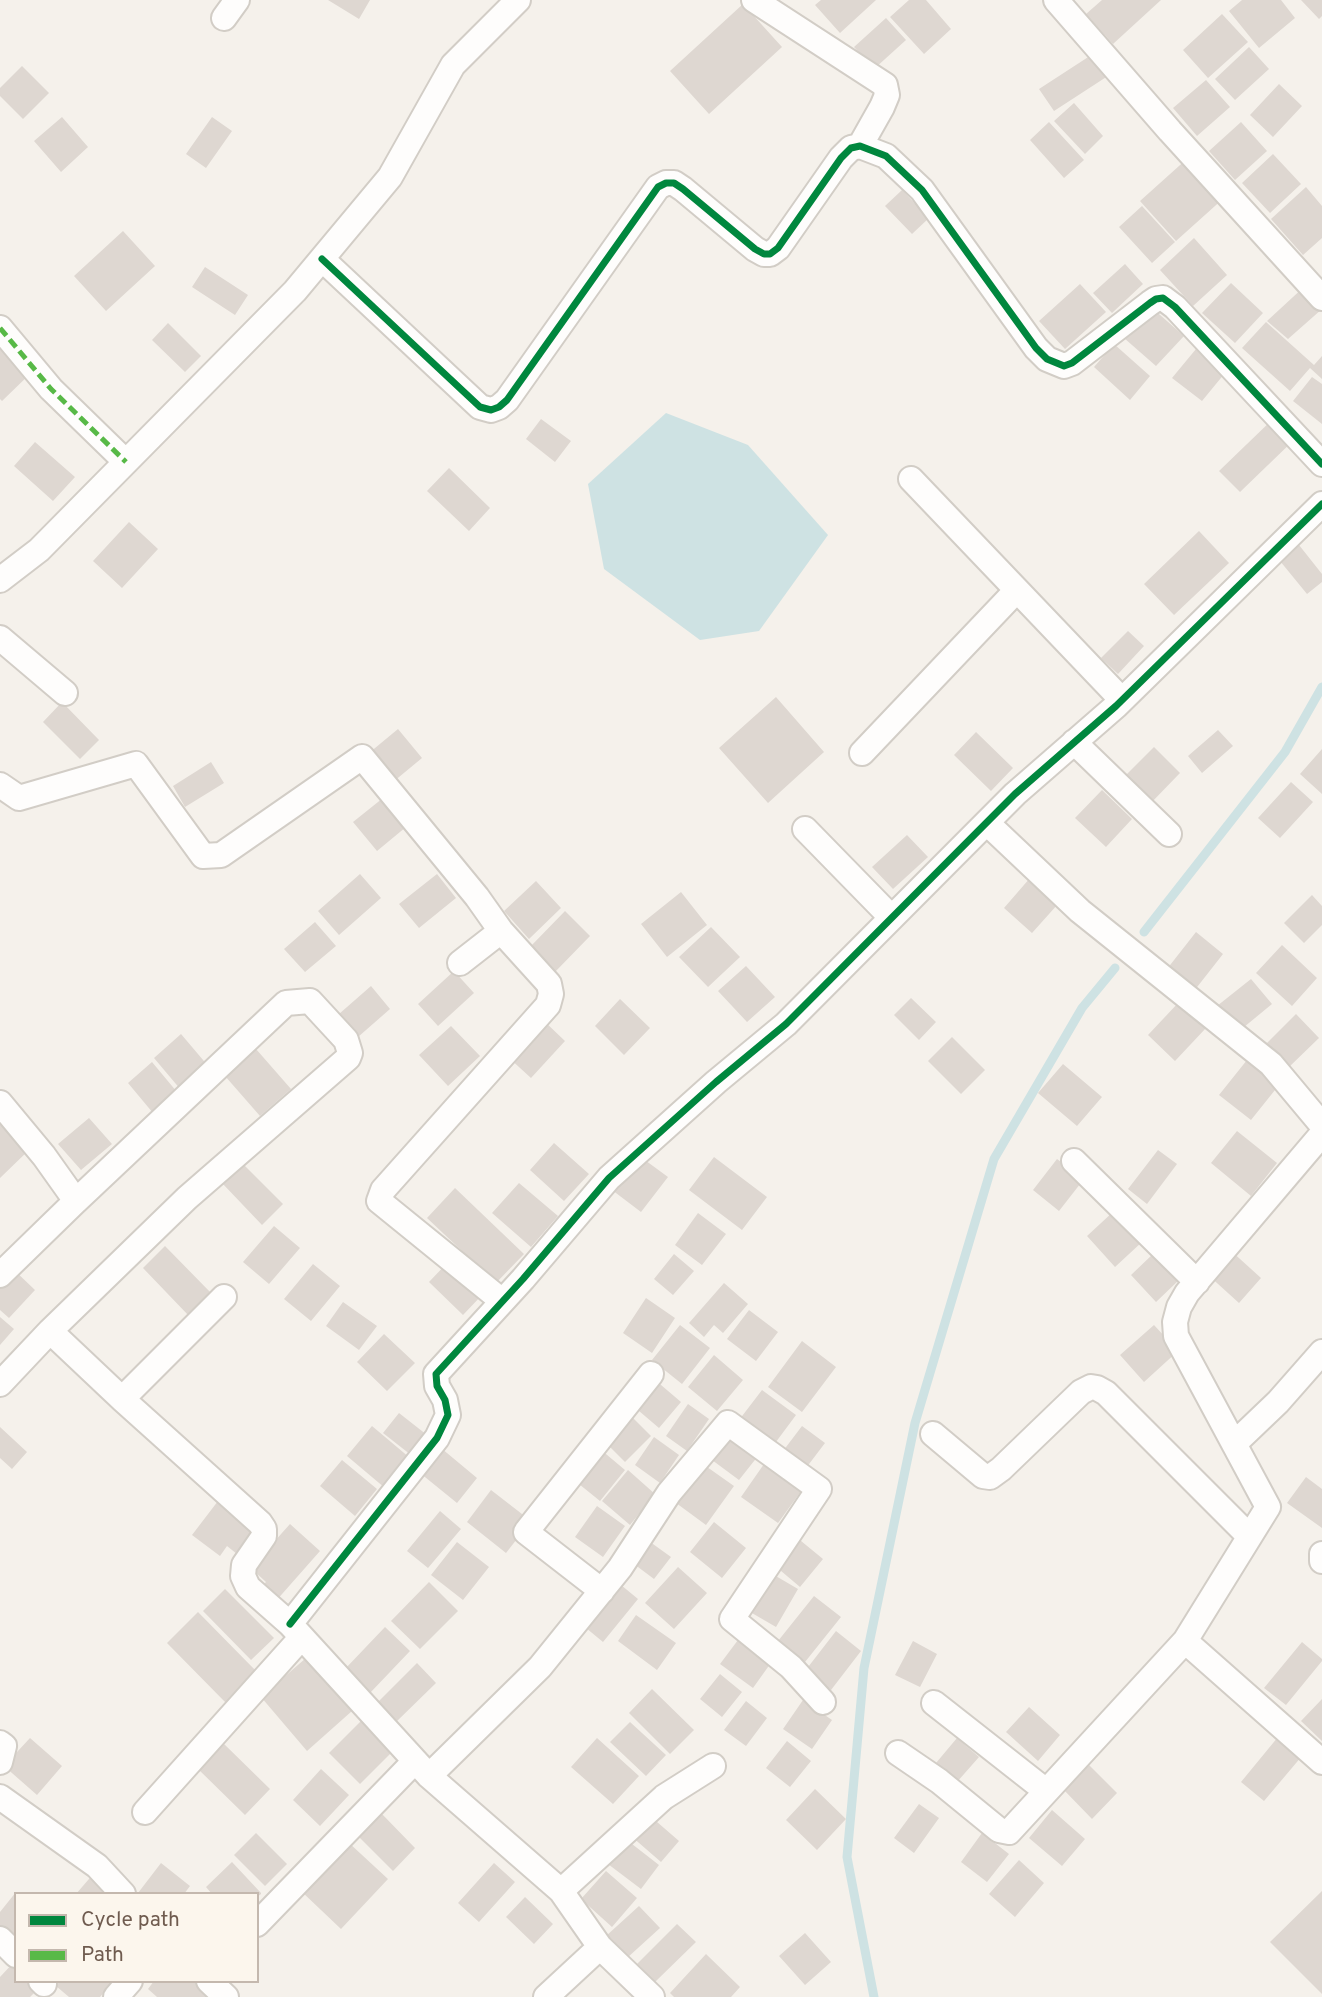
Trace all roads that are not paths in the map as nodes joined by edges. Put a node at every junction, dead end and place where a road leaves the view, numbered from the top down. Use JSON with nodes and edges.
{"nodes":[{"id":1,"x":518,"y":0,"type":"edge"},
{"id":2,"x":754,"y":0,"type":"edge"},
{"id":3,"x":1056,"y":0,"type":"edge"},
{"id":4,"x":860,"y":146,"type":"junction"},
{"id":5,"x":322,"y":259,"type":"junction"},
{"id":6,"x":1322,"y":298,"type":"edge"},
{"id":7,"x":0,"y":328,"type":"edge"},
{"id":8,"x":126,"y":462,"type":"junction"},
{"id":9,"x":1322,"y":464,"type":"edge"},
{"id":10,"x":911,"y":480,"type":"dead end"},
{"id":11,"x":1322,"y":504,"type":"edge"},
{"id":12,"x":0,"y":580,"type":"edge"},
{"id":13,"x":1016,"y":591,"type":"junction"},
{"id":14,"x":0,"y":638,"type":"edge"},
{"id":15,"x":65,"y":693,"type":"dead end"},
{"id":16,"x":1122,"y":700,"type":"junction"},
{"id":17,"x":1074,"y":742,"type":"junction"},
{"id":18,"x":862,"y":754,"type":"dead end"},
{"id":19,"x":0,"y":785,"type":"edge"},
{"id":20,"x":988,"y":824,"type":"junction"},
{"id":21,"x":805,"y":829,"type":"dead end"},
{"id":22,"x":1169,"y":834,"type":"dead end"},
{"id":23,"x":891,"y":917,"type":"junction"},
{"id":24,"x":501,"y":931,"type":"junction"},
{"id":25,"x":460,"y":963,"type":"dead end"},
{"id":26,"x":0,"y":1103,"type":"edge"},
{"id":27,"x":1322,"y":1125,"type":"edge"},
{"id":28,"x":1322,"y":1134,"type":"edge"},
{"id":29,"x":1074,"y":1161,"type":"dead end"},
{"id":30,"x":76,"y":1200,"type":"junction"},
{"id":31,"x":0,"y":1275,"type":"edge"},
{"id":32,"x":1197,"y":1282,"type":"junction"},
{"id":33,"x":224,"y":1297,"type":"dead end"},
{"id":34,"x":502,"y":1300,"type":"junction"},
{"id":35,"x":50,"y":1331,"type":"junction"},
{"id":36,"x":1322,"y":1352,"type":"edge"},
{"id":37,"x":651,"y":1374,"type":"dead end"},
{"id":38,"x":0,"y":1384,"type":"edge"},
{"id":39,"x":122,"y":1399,"type":"junction"},
{"id":40,"x":933,"y":1434,"type":"dead end"},
{"id":41,"x":1234,"y":1444,"type":"junction"},
{"id":42,"x":1249,"y":1536,"type":"junction"},
{"id":43,"x":1322,"y":1554,"type":"edge"},
{"id":44,"x":1322,"y":1561,"type":"edge"},
{"id":45,"x":602,"y":1591,"type":"junction"},
{"id":46,"x":295,"y":1631,"type":"junction"},
{"id":47,"x":1185,"y":1641,"type":"junction"},
{"id":48,"x":823,"y":1702,"type":"dead end"},
{"id":49,"x":934,"y":1703,"type":"dead end"},
{"id":50,"x":0,"y":1742,"type":"edge"},
{"id":51,"x":898,"y":1753,"type":"dead end"},
{"id":52,"x":0,"y":1762,"type":"edge"},
{"id":53,"x":1322,"y":1762,"type":"edge"},
{"id":54,"x":713,"y":1766,"type":"dead end"},
{"id":55,"x":422,"y":1769,"type":"junction"},
{"id":56,"x":1046,"y":1791,"type":"junction"},
{"id":57,"x":0,"y":1797,"type":"edge"},
{"id":58,"x":145,"y":1812,"type":"dead end"},
{"id":59,"x":561,"y":1891,"type":"junction"},
{"id":60,"x":121,"y":1892,"type":"edge"},
{"id":61,"x":259,"y":1922,"type":"edge"},
{"id":62,"x":0,"y":1940,"type":"edge"},
{"id":63,"x":600,"y":1947,"type":"junction"},
{"id":64,"x":14,"y":1953,"type":"edge"},
{"id":65,"x":128,"y":1983,"type":"edge"},
{"id":66,"x":211,"y":1983,"type":"edge"},
{"id":67,"x":116,"y":1997,"type":"edge"},
{"id":68,"x":226,"y":1997,"type":"edge"},
{"id":69,"x":546,"y":1997,"type":"edge"},
{"id":70,"x":652,"y":1997,"type":"edge"}],
"edges":[{"from":1,"to":5,"type":"street"},
{"from":2,"to":4,"type":"street"},
{"from":3,"to":6,"type":"street"},
{"from":4,"to":5,"type":"street"},
{"from":4,"to":9,"type":"street"},
{"from":5,"to":8,"type":"street"},
{"from":7,"to":8,"type":"street"},
{"from":8,"to":12,"type":"street"},
{"from":10,"to":13,"type":"street"},
{"from":11,"to":16,"type":"street"},
{"from":13,"to":16,"type":"street"},
{"from":13,"to":18,"type":"street"},
{"from":14,"to":15,"type":"street"},
{"from":16,"to":17,"type":"street"},
{"from":17,"to":20,"type":"street"},
{"from":17,"to":22,"type":"street"},
{"from":19,"to":24,"type":"street"},
{"from":20,"to":23,"type":"street"},
{"from":20,"to":27,"type":"street"},
{"from":21,"to":23,"type":"street"},
{"from":23,"to":34,"type":"street"},
{"from":24,"to":25,"type":"street"},
{"from":24,"to":34,"type":"street"},
{"from":26,"to":30,"type":"street"},
{"from":28,"to":32,"type":"street"},
{"from":29,"to":32,"type":"street"},
{"from":30,"to":31,"type":"street"},
{"from":30,"to":35,"type":"street"},
{"from":32,"to":41,"type":"street"},
{"from":33,"to":39,"type":"street"},
{"from":34,"to":46,"type":"street"},
{"from":35,"to":38,"type":"street"},
{"from":35,"to":39,"type":"street"},
{"from":36,"to":41,"type":"street"},
{"from":37,"to":45,"type":"street"},
{"from":39,"to":46,"type":"street"},
{"from":40,"to":42,"type":"street"},
{"from":41,"to":42,"type":"street"},
{"from":42,"to":47,"type":"street"},
{"from":43,"to":44,"type":"street"},
{"from":45,"to":48,"type":"street"},
{"from":45,"to":55,"type":"street"},
{"from":46,"to":55,"type":"street"},
{"from":46,"to":58,"type":"street"},
{"from":47,"to":53,"type":"street"},
{"from":47,"to":56,"type":"street"},
{"from":49,"to":56,"type":"street"},
{"from":50,"to":52,"type":"street"},
{"from":51,"to":56,"type":"street"},
{"from":54,"to":59,"type":"street"},
{"from":55,"to":59,"type":"street"},
{"from":55,"to":61,"type":"street"},
{"from":57,"to":60,"type":"street"},
{"from":59,"to":63,"type":"street"},
{"from":62,"to":64,"type":"street"},
{"from":63,"to":69,"type":"street"},
{"from":63,"to":70,"type":"street"},
{"from":65,"to":67,"type":"street"},
{"from":66,"to":68,"type":"street"}]}
